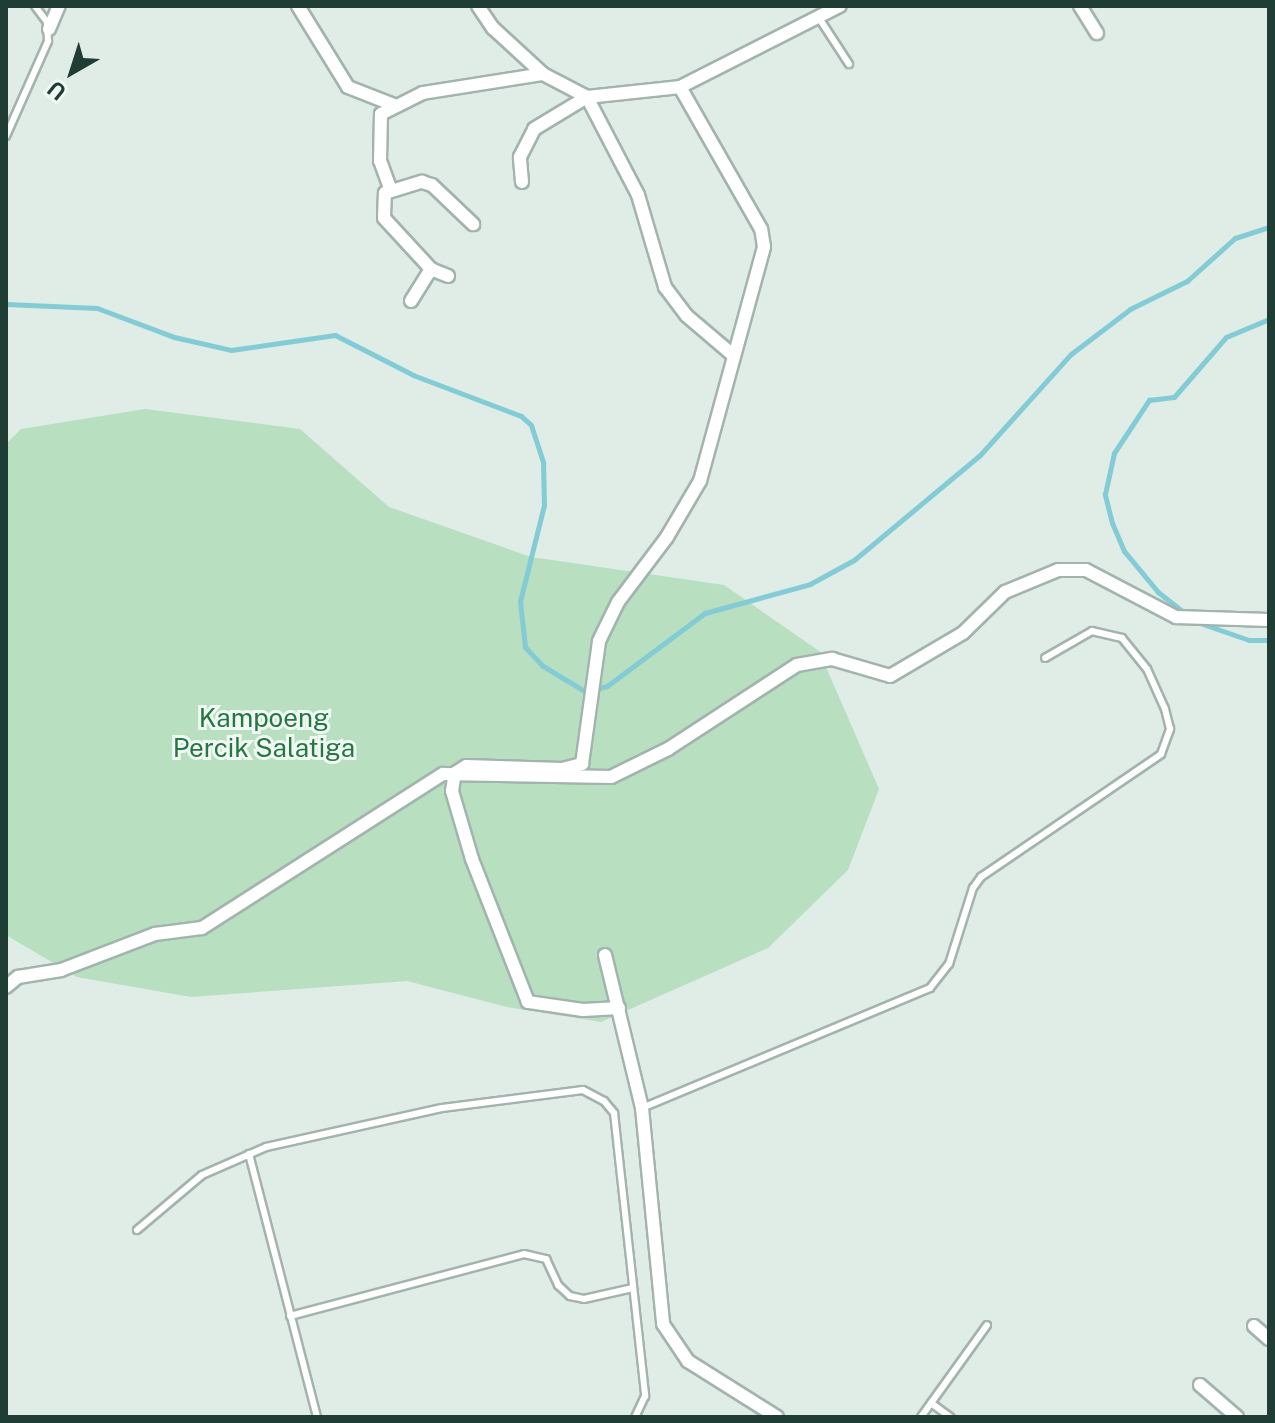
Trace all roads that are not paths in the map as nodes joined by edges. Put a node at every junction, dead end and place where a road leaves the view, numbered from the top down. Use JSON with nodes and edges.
{"nodes":[{"id":1,"x":35,"y":6,"type":"edge"},
{"id":2,"x":59,"y":6,"type":"edge"},
{"id":3,"x":298,"y":6,"type":"edge"},
{"id":4,"x":478,"y":6,"type":"edge"},
{"id":5,"x":840,"y":6,"type":"edge"},
{"id":6,"x":1080,"y":6,"type":"edge"},
{"id":7,"x":820,"y":13,"type":"edge"},
{"id":8,"x":49,"y":29,"type":"junction"},
{"id":9,"x":1097,"y":33,"type":"dead end"},
{"id":10,"x":849,"y":64,"type":"dead end"},
{"id":11,"x":543,"y":74,"type":"junction"},
{"id":12,"x":680,"y":87,"type":"junction"},
{"id":13,"x":587,"y":97,"type":"junction"},
{"id":14,"x":394,"y":105,"type":"junction"},
{"id":15,"x":6,"y":136,"type":"edge"},
{"id":16,"x":522,"y":182,"type":"dead end"},
{"id":17,"x":390,"y":188,"type":"junction"},
{"id":18,"x":473,"y":224,"type":"dead end"},
{"id":19,"x":431,"y":269,"type":"junction"},
{"id":20,"x":448,"y":276,"type":"dead end"},
{"id":21,"x":411,"y":301,"type":"dead end"},
{"id":22,"x":734,"y":356,"type":"junction"},
{"id":23,"x":1269,"y":620,"type":"edge"},
{"id":24,"x":1045,"y":658,"type":"dead end"},
{"id":25,"x":455,"y":773,"type":"junction"},
{"id":26,"x":605,"y":955,"type":"dead end"},
{"id":27,"x":6,"y":987,"type":"edge"},
{"id":28,"x":619,"y":1008,"type":"junction"},
{"id":29,"x":642,"y":1108,"type":"junction"},
{"id":30,"x":249,"y":1154,"type":"junction"},
{"id":31,"x":137,"y":1230,"type":"dead end"},
{"id":32,"x":633,"y":1288,"type":"junction"},
{"id":33,"x":290,"y":1316,"type":"junction"},
{"id":34,"x":987,"y":1325,"type":"dead end"},
{"id":35,"x":1254,"y":1326,"type":"dead end"},
{"id":36,"x":1269,"y":1339,"type":"edge"},
{"id":37,"x":1200,"y":1385,"type":"dead end"},
{"id":38,"x":931,"y":1403,"type":"junction"},
{"id":39,"x":317,"y":1417,"type":"edge"},
{"id":40,"x":635,"y":1417,"type":"edge"},
{"id":41,"x":777,"y":1417,"type":"edge"},
{"id":42,"x":921,"y":1417,"type":"edge"},
{"id":43,"x":950,"y":1417,"type":"edge"},
{"id":44,"x":1237,"y":1417,"type":"edge"}],
"edges":[{"from":1,"to":8,"type":"lane"},
{"from":2,"to":8,"type":"street"},
{"from":3,"to":14,"type":"street"},
{"from":4,"to":11,"type":"street"},
{"from":5,"to":7,"type":"street"},
{"from":6,"to":9,"type":"street"},
{"from":7,"to":10,"type":"lane"},
{"from":7,"to":12,"type":"street"},
{"from":8,"to":15,"type":"lane"},
{"from":11,"to":13,"type":"street"},
{"from":11,"to":14,"type":"street"},
{"from":12,"to":13,"type":"street"},
{"from":12,"to":22,"type":"street"},
{"from":13,"to":16,"type":"street"},
{"from":13,"to":22,"type":"street"},
{"from":14,"to":17,"type":"street"},
{"from":17,"to":18,"type":"street"},
{"from":17,"to":19,"type":"street"},
{"from":19,"to":20,"type":"street"},
{"from":19,"to":21,"type":"street"},
{"from":22,"to":25,"type":"street"},
{"from":23,"to":25,"type":"street"},
{"from":24,"to":29,"type":"lane"},
{"from":25,"to":27,"type":"street"},
{"from":25,"to":28,"type":"street"},
{"from":26,"to":28,"type":"street"},
{"from":28,"to":29,"type":"street"},
{"from":29,"to":41,"type":"street"},
{"from":30,"to":31,"type":"lane"},
{"from":30,"to":32,"type":"lane"},
{"from":30,"to":33,"type":"lane"},
{"from":32,"to":33,"type":"lane"},
{"from":32,"to":40,"type":"lane"},
{"from":33,"to":39,"type":"lane"},
{"from":34,"to":38,"type":"lane"},
{"from":35,"to":36,"type":"street"},
{"from":37,"to":44,"type":"street"},
{"from":38,"to":42,"type":"lane"},
{"from":38,"to":43,"type":"lane"}]}
